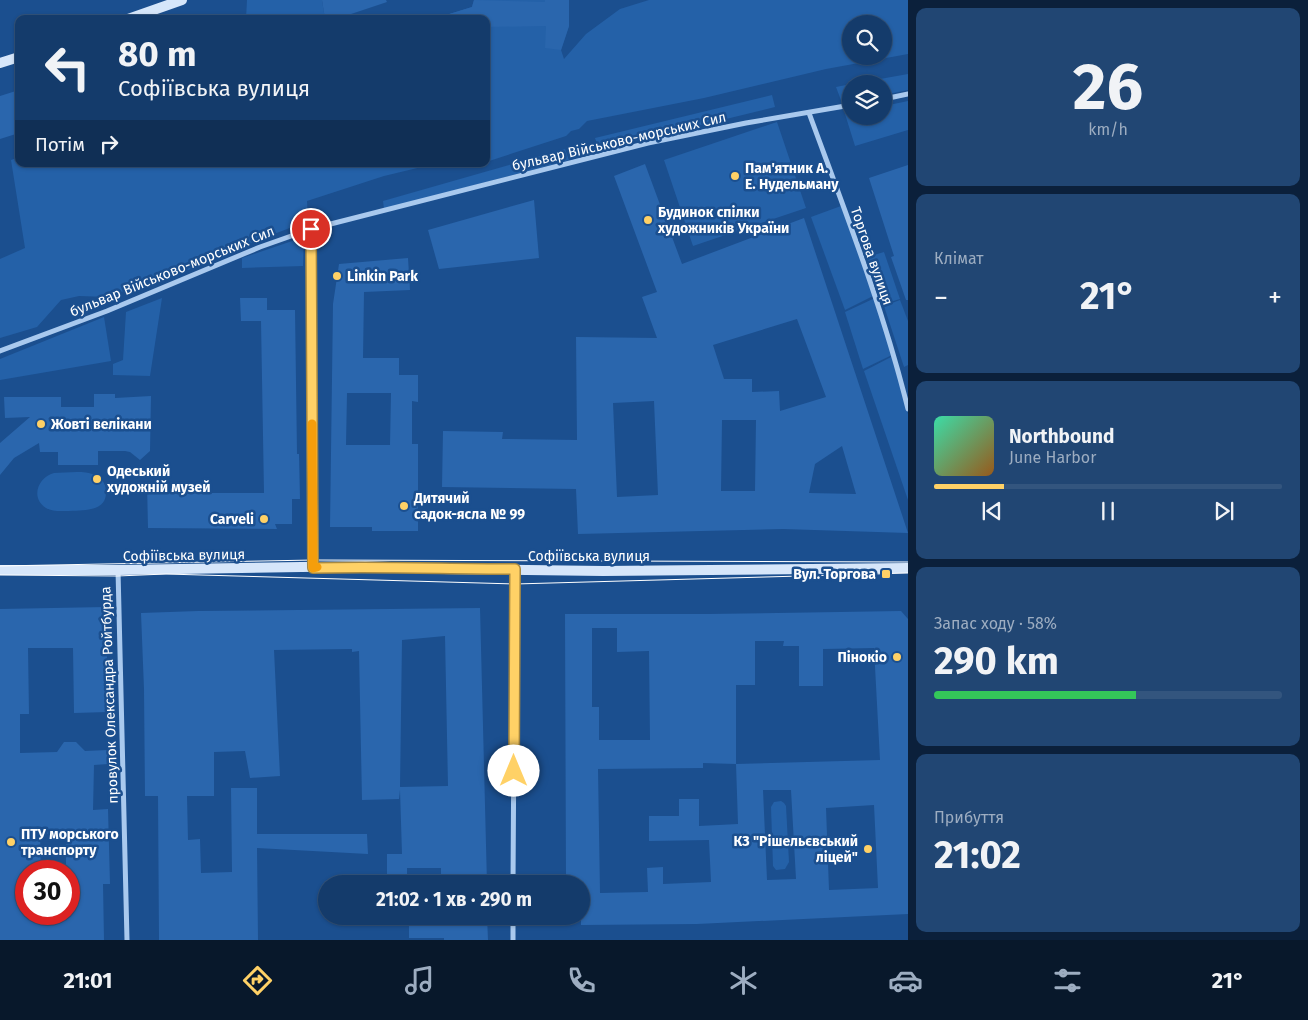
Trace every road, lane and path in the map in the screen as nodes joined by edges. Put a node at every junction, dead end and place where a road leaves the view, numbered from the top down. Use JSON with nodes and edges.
{"nodes":[{"id":1,"x":182,"y":0,"type":"edge"},
{"id":2,"x":139,"y":15,"type":"edge"},
{"id":3,"x":15,"y":58,"type":"edge"},
{"id":4,"x":0,"y":63,"type":"edge"},
{"id":5,"x":908,"y":94,"type":"edge"},
{"id":6,"x":892,"y":97,"type":"edge"},
{"id":7,"x":842,"y":107,"type":"edge"},
{"id":8,"x":809,"y":113,"type":"junction"},
{"id":9,"x":311,"y":229,"type":"junction"},
{"id":10,"x":0,"y":351,"type":"edge"},
{"id":11,"x":908,"y":409,"type":"edge"},
{"id":12,"x":313,"y":568,"type":"junction"},
{"id":13,"x":908,"y":568,"type":"edge"},
{"id":14,"x":515,"y":569,"type":"junction"},
{"id":15,"x":0,"y":570,"type":"edge"},
{"id":16,"x":118,"y":570,"type":"junction"},
{"id":17,"x":513,"y":875,"type":"edge"},
{"id":18,"x":513,"y":925,"type":"edge"},
{"id":19,"x":127,"y":940,"type":"edge"},
{"id":20,"x":513,"y":940,"type":"edge"}],
"edges":[{"from":1,"to":2,"type":"main road"},
{"from":3,"to":4,"type":"main road"},
{"from":5,"to":6,"type":"street"},
{"from":7,"to":8,"type":"street","name":"бульвар Військово-морських Сил"},
{"from":8,"to":9,"type":"street","name":"бульвар Військово-морських Сил"},
{"from":8,"to":11,"type":"street","name":"Торгова вулиця"},
{"from":9,"to":10,"type":"street","name":"бульвар Військово-морських Сил"},
{"from":9,"to":12,"type":"street"},
{"from":12,"to":14,"type":"main road","name":"Софіївська вулиця"},
{"from":12,"to":16,"type":"main road","name":"Софіївська вулиця"},
{"from":13,"to":14,"type":"main road","name":"Софіївська вулиця"},
{"from":14,"to":17,"type":"street"},
{"from":15,"to":16,"type":"main road","name":"Софіївська вулиця"},
{"from":16,"to":19,"type":"street","name":"провулок Олександра Ройтбурда"},
{"from":18,"to":20,"type":"street"}]}
